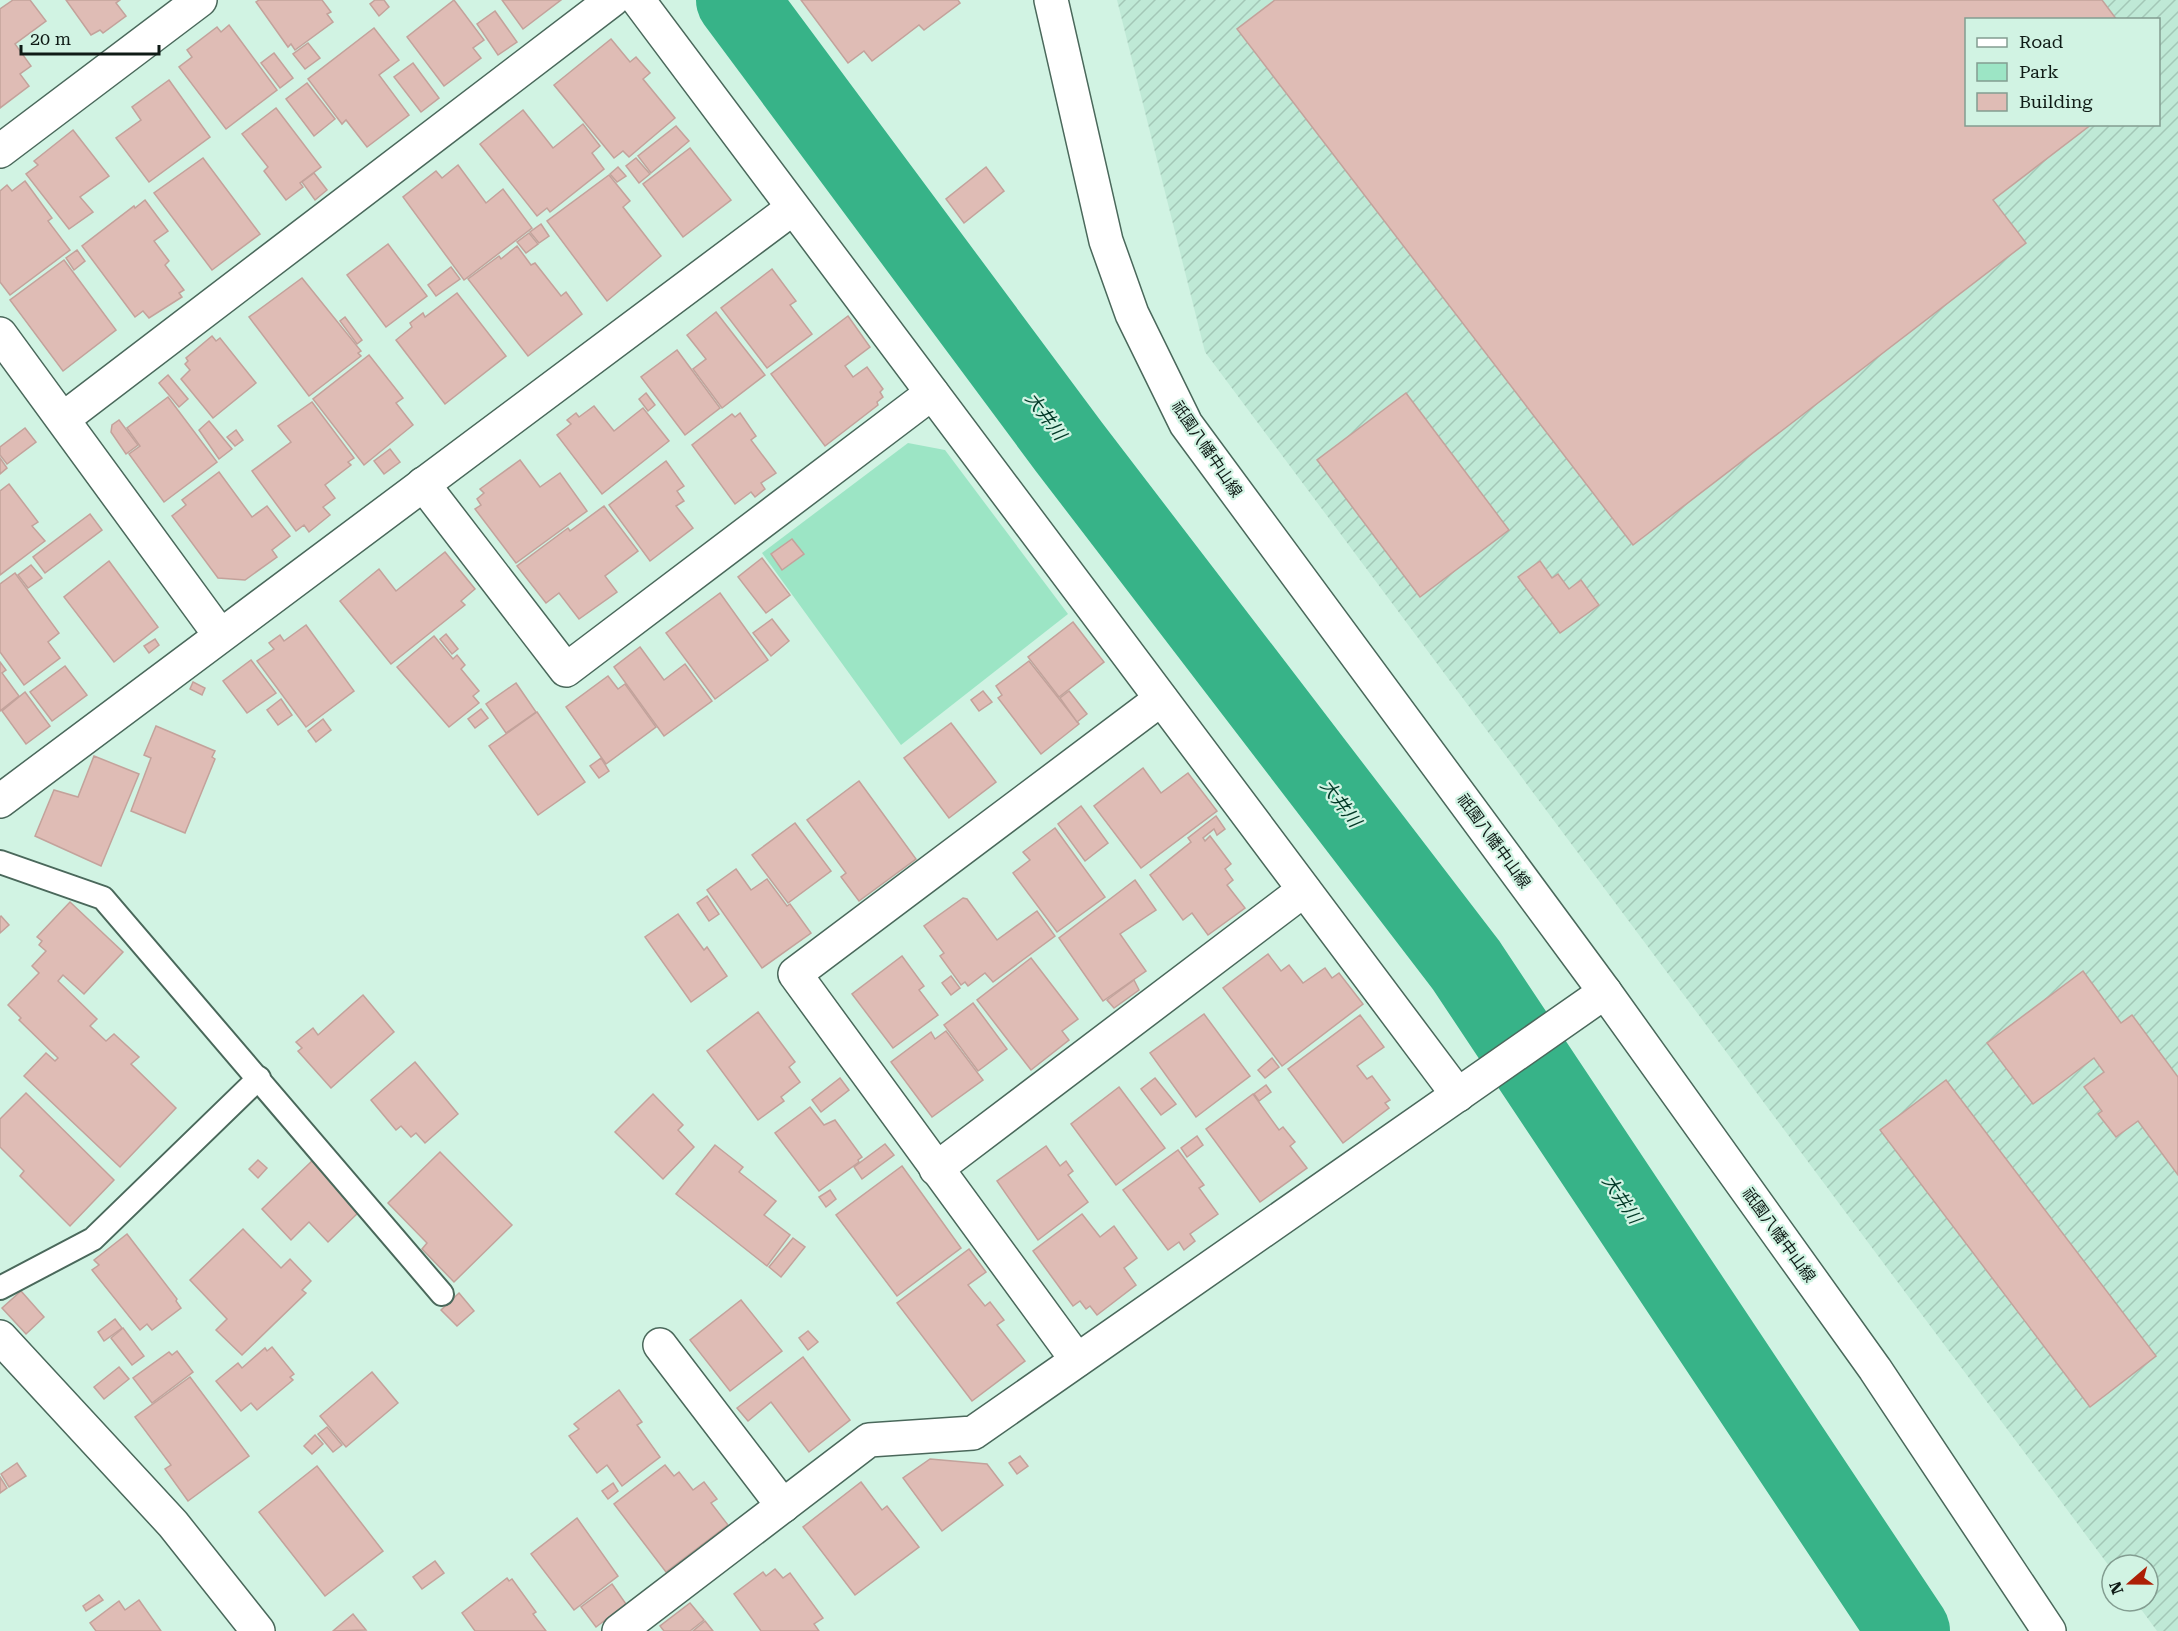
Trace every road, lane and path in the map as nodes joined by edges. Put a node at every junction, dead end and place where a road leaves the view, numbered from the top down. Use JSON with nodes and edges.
{"nodes":[{"id":1,"x":200,"y":0,"type":"edge"},
{"id":2,"x":612,"y":0,"type":"edge"},
{"id":3,"x":638,"y":0,"type":"edge"},
{"id":4,"x":1051,"y":0,"type":"edge"},
{"id":5,"x":0,"y":151,"type":"edge"},
{"id":6,"x":793,"y":208,"type":"junction"},
{"id":7,"x":0,"y":334,"type":"edge"},
{"id":8,"x":932,"y":393,"type":"junction"},
{"id":9,"x":63,"y":419,"type":"junction"},
{"id":10,"x":423,"y":484,"type":"junction"},
{"id":11,"x":220,"y":635,"type":"junction"},
{"id":12,"x":1161,"y":699,"type":"junction"},
{"id":13,"x":0,"y":801,"type":"edge"},
{"id":14,"x":0,"y":862,"type":"edge"},
{"id":15,"x":1304,"y":890,"type":"junction"},
{"id":16,"x":1605,"y":992,"type":"junction"},
{"id":17,"x":259,"y":1078,"type":"junction"},
{"id":18,"x":1458,"y":1095,"type":"junction"},
{"id":19,"x":936,"y":1169,"type":"junction"},
{"id":20,"x":0,"y":1288,"type":"edge"},
{"id":21,"x":442,"y":1294,"type":"dead end"},
{"id":22,"x":0,"y":1337,"type":"edge"},
{"id":23,"x":660,"y":1345,"type":"dead end"},
{"id":24,"x":1077,"y":1360,"type":"junction"},
{"id":25,"x":783,"y":1506,"type":"junction"},
{"id":26,"x":258,"y":1631,"type":"edge"},
{"id":27,"x":619,"y":1631,"type":"edge"},
{"id":28,"x":2049,"y":1631,"type":"edge"}],
"edges":[{"from":1,"to":5,"type":"street"},
{"from":2,"to":9,"type":"street"},
{"from":3,"to":6,"type":"street"},
{"from":4,"to":16,"type":"street","name":"祇園八幡中山線"},
{"from":6,"to":8,"type":"street"},
{"from":6,"to":10,"type":"street"},
{"from":7,"to":9,"type":"street"},
{"from":8,"to":10,"type":"street"},
{"from":8,"to":12,"type":"street"},
{"from":9,"to":11,"type":"street"},
{"from":10,"to":11,"type":"street"},
{"from":11,"to":13,"type":"street"},
{"from":12,"to":15,"type":"street"},
{"from":12,"to":19,"type":"street"},
{"from":14,"to":17,"type":"lane"},
{"from":15,"to":18,"type":"street"},
{"from":15,"to":19,"type":"street"},
{"from":16,"to":18,"type":"street"},
{"from":16,"to":28,"type":"street","name":"祇園八幡中山線"},
{"from":17,"to":20,"type":"lane"},
{"from":17,"to":21,"type":"lane"},
{"from":18,"to":24,"type":"street"},
{"from":19,"to":24,"type":"street"},
{"from":22,"to":26,"type":"street"},
{"from":23,"to":25,"type":"street"},
{"from":24,"to":25,"type":"street"},
{"from":25,"to":27,"type":"street"}]}
